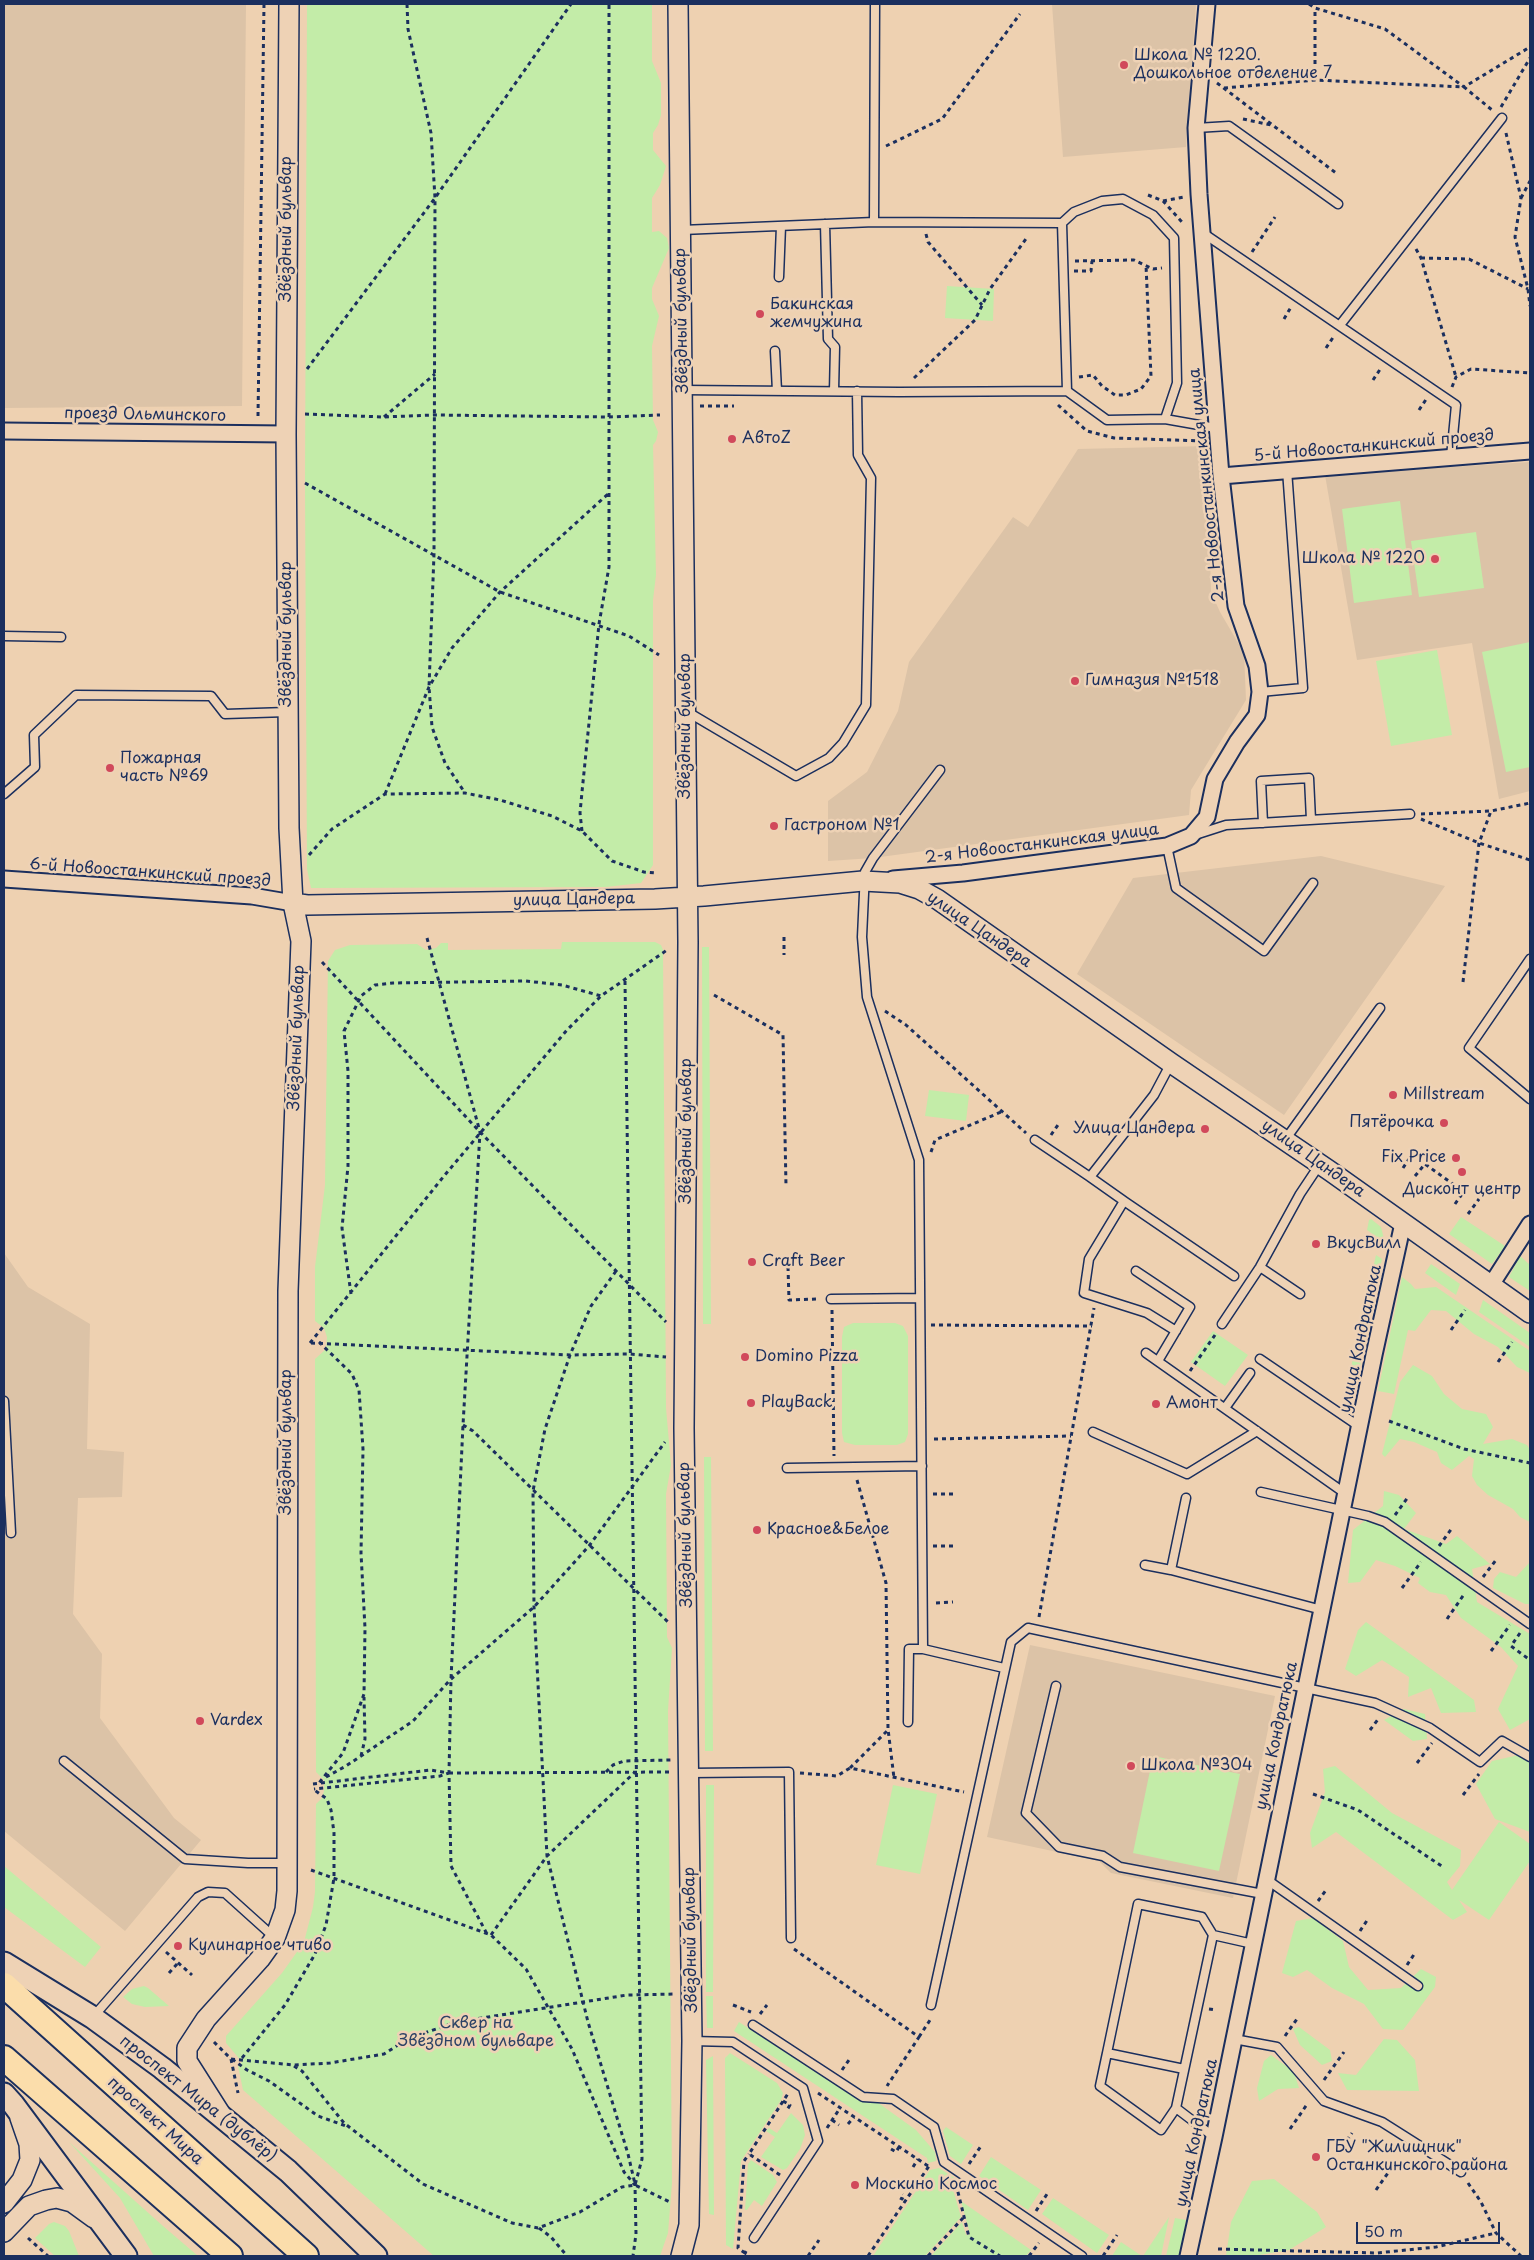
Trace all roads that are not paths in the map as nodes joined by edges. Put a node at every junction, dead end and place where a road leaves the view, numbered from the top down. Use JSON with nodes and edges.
{"nodes":[{"id":1,"x":288,"y":4,"type":"edge"},
{"id":2,"x":678,"y":4,"type":"edge"},
{"id":3,"x":875,"y":4,"type":"edge"},
{"id":4,"x":1207,"y":4,"type":"edge"},
{"id":5,"x":1502,"y":118,"type":"road end"},
{"id":6,"x":1196,"y":128,"type":"junction"},
{"id":7,"x":1338,"y":204,"type":"dead end"},
{"id":8,"x":874,"y":222,"type":"junction"},
{"id":9,"x":1062,"y":223,"type":"junction"},
{"id":10,"x":825,"y":224,"type":"junction"},
{"id":11,"x":780,"y":226,"type":"junction"},
{"id":12,"x":681,"y":230,"type":"junction"},
{"id":13,"x":1203,"y":233,"type":"junction"},
{"id":14,"x":779,"y":277,"type":"dead end"},
{"id":15,"x":1340,"y":325,"type":"junction"},
{"id":16,"x":775,"y":351,"type":"dead end"},
{"id":17,"x":683,"y":390,"type":"junction"},
{"id":18,"x":777,"y":391,"type":"junction"},
{"id":19,"x":834,"y":391,"type":"junction"},
{"id":20,"x":857,"y":391,"type":"junction"},
{"id":21,"x":1067,"y":391,"type":"junction"},
{"id":22,"x":1165,"y":419,"type":"junction"},
{"id":23,"x":4,"y":431,"type":"edge"},
{"id":24,"x":286,"y":434,"type":"junction"},
{"id":25,"x":1214,"y":435,"type":"junction"},
{"id":26,"x":1530,"y":451,"type":"edge"},
{"id":27,"x":1451,"y":457,"type":"junction"},
{"id":28,"x":1287,"y":470,"type":"junction"},
{"id":29,"x":1221,"y":476,"type":"junction"},
{"id":30,"x":4,"y":636,"type":"edge"},
{"id":31,"x":61,"y":637,"type":"dead end"},
{"id":32,"x":1260,"y":692,"type":"junction"},
{"id":33,"x":287,"y":712,"type":"junction"},
{"id":34,"x":686,"y":712,"type":"junction"},
{"id":35,"x":940,"y":770,"type":"dead end"},
{"id":36,"x":4,"y":794,"type":"edge"},
{"id":37,"x":1410,"y":814,"type":"road end"},
{"id":38,"x":1311,"y":820,"type":"junction"},
{"id":39,"x":1263,"y":823,"type":"junction"},
{"id":40,"x":1191,"y":836,"type":"junction"},
{"id":41,"x":1167,"y":846,"type":"junction"},
{"id":42,"x":4,"y":879,"type":"edge"},
{"id":43,"x":871,"y":881,"type":"junction"},
{"id":44,"x":1313,"y":883,"type":"dead end"},
{"id":45,"x":688,"y":897,"type":"junction"},
{"id":46,"x":292,"y":903,"type":"junction"},
{"id":47,"x":1530,"y":959,"type":"edge"},
{"id":48,"x":1380,"y":1008,"type":"dead end"},
{"id":49,"x":1171,"y":1064,"type":"junction"},
{"id":50,"x":1530,"y":1099,"type":"edge"},
{"id":51,"x":1034,"y":1140,"type":"road end"},
{"id":52,"x":1285,"y":1140,"type":"junction"},
{"id":53,"x":1320,"y":1164,"type":"junction"},
{"id":54,"x":1090,"y":1177,"type":"junction"},
{"id":55,"x":1124,"y":1201,"type":"junction"},
{"id":56,"x":1404,"y":1223,"type":"junction"},
{"id":57,"x":1530,"y":1224,"type":"edge"},
{"id":58,"x":1260,"y":1267,"type":"junction"},
{"id":59,"x":1136,"y":1271,"type":"dead end"},
{"id":60,"x":1234,"y":1276,"type":"dead end"},
{"id":61,"x":1491,"y":1285,"type":"junction"},
{"id":62,"x":1300,"y":1294,"type":"dead end"},
{"id":63,"x":920,"y":1298,"type":"junction"},
{"id":64,"x":831,"y":1299,"type":"road end"},
{"id":65,"x":1530,"y":1313,"type":"edge"},
{"id":66,"x":1222,"y":1324,"type":"road end"},
{"id":67,"x":1176,"y":1331,"type":"junction"},
{"id":68,"x":1146,"y":1353,"type":"dead end"},
{"id":69,"x":1260,"y":1359,"type":"dead end"},
{"id":70,"x":1158,"y":1361,"type":"junction"},
{"id":71,"x":1250,"y":1373,"type":"dead end"},
{"id":72,"x":4,"y":1401,"type":"edge"},
{"id":73,"x":1225,"y":1408,"type":"junction"},
{"id":74,"x":1360,"y":1427,"type":"junction"},
{"id":75,"x":1257,"y":1431,"type":"junction"},
{"id":76,"x":1093,"y":1432,"type":"dead end"},
{"id":77,"x":922,"y":1466,"type":"junction"},
{"id":78,"x":787,"y":1468,"type":"dead end"},
{"id":79,"x":1261,"y":1492,"type":"dead end"},
{"id":80,"x":1346,"y":1494,"type":"junction"},
{"id":81,"x":1186,"y":1498,"type":"dead end"},
{"id":82,"x":1342,"y":1511,"type":"junction"},
{"id":83,"x":11,"y":1533,"type":"dead end"},
{"id":84,"x":1145,"y":1565,"type":"dead end"},
{"id":85,"x":1172,"y":1570,"type":"junction"},
{"id":86,"x":1322,"y":1610,"type":"junction"},
{"id":87,"x":1529,"y":1623,"type":"edge"},
{"id":88,"x":923,"y":1649,"type":"junction"},
{"id":89,"x":1004,"y":1668,"type":"junction"},
{"id":90,"x":1056,"y":1686,"type":"dead end"},
{"id":91,"x":1305,"y":1688,"type":"junction"},
{"id":92,"x":908,"y":1722,"type":"dead end"},
{"id":93,"x":1530,"y":1757,"type":"edge"},
{"id":94,"x":64,"y":1761,"type":"dead end"},
{"id":95,"x":685,"y":1768,"type":"junction"},
{"id":96,"x":286,"y":1863,"type":"junction"},
{"id":97,"x":1264,"y":1886,"type":"junction"},
{"id":98,"x":1213,"y":1935,"type":"junction"},
{"id":99,"x":275,"y":1938,"type":"junction"},
{"id":100,"x":791,"y":1938,"type":"road end"},
{"id":101,"x":1253,"y":1944,"type":"junction"},
{"id":102,"x":4,"y":1963,"type":"edge"},
{"id":103,"x":4,"y":1985,"type":"edge"},
{"id":104,"x":1418,"y":1986,"type":"dead end"},
{"id":105,"x":931,"y":2005,"type":"dead end"},
{"id":106,"x":92,"y":2017,"type":"junction"},
{"id":107,"x":753,"y":2025,"type":"dead end"},
{"id":108,"x":1234,"y":2039,"type":"junction"},
{"id":109,"x":692,"y":2041,"type":"junction"},
{"id":110,"x":1107,"y":2053,"type":"junction"},
{"id":111,"x":4,"y":2058,"type":"edge"},
{"id":112,"x":1184,"y":2069,"type":"junction"},
{"id":113,"x":8,"y":2099,"type":"edge"},
{"id":114,"x":1176,"y":2108,"type":"junction"},
{"id":115,"x":223,"y":2118,"type":"junction"},
{"id":116,"x":1214,"y":2137,"type":"junction"},
{"id":117,"x":1461,"y":2172,"type":"road end"},
{"id":118,"x":4,"y":2203,"type":"edge"},
{"id":119,"x":108,"y":2230,"type":"junction"},
{"id":120,"x":4,"y":2232,"type":"edge"},
{"id":121,"x":754,"y":2238,"type":"dead end"},
{"id":122,"x":126,"y":2256,"type":"edge"},
{"id":123,"x":230,"y":2256,"type":"edge"},
{"id":124,"x":306,"y":2256,"type":"edge"},
{"id":125,"x":376,"y":2256,"type":"edge"},
{"id":126,"x":681,"y":2256,"type":"edge"},
{"id":127,"x":1082,"y":2256,"type":"edge"},
{"id":128,"x":1188,"y":2256,"type":"edge"}],
"edges":[{"from":1,"to":24,"type":"street","name":"Звёздный бульвар"},
{"from":2,"to":12,"type":"street","name":"Звёздный бульвар"},
{"from":3,"to":8,"type":"lane"},
{"from":4,"to":6,"type":"street","name":"2-я Новоостанкинская улица"},
{"from":5,"to":15,"type":"lane"},
{"from":6,"to":7,"type":"lane"},
{"from":6,"to":13,"type":"street","name":"2-я Новоостанкинская улица"},
{"from":8,"to":9,"type":"lane"},
{"from":8,"to":10,"type":"lane"},
{"from":9,"to":21,"type":"lane"},
{"from":9,"to":22,"type":"lane"},
{"from":10,"to":11,"type":"lane"},
{"from":10,"to":19,"type":"lane"},
{"from":11,"to":12,"type":"lane"},
{"from":11,"to":14,"type":"lane"},
{"from":12,"to":17,"type":"street","name":"Звёздный бульвар"},
{"from":13,"to":15,"type":"lane"},
{"from":13,"to":25,"type":"street","name":"2-я Новоостанкинская улица"},
{"from":15,"to":27,"type":"lane"},
{"from":16,"to":18,"type":"lane"},
{"from":17,"to":18,"type":"lane"},
{"from":17,"to":34,"type":"street","name":"Звёздный бульвар"},
{"from":18,"to":19,"type":"lane"},
{"from":19,"to":20,"type":"lane"},
{"from":20,"to":21,"type":"lane"},
{"from":20,"to":34,"type":"lane"},
{"from":21,"to":22,"type":"lane"},
{"from":22,"to":25,"type":"lane"},
{"from":23,"to":24,"type":"street","name":"проезд Ольминского"},
{"from":24,"to":33,"type":"street","name":"Звёздный бульвар"},
{"from":25,"to":29,"type":"street","name":"2-я Новоостанкинская улица"},
{"from":26,"to":27,"type":"street","name":"5-й Новоостанкинский проезд"},
{"from":27,"to":28,"type":"street","name":"5-й Новоостанкинский проезд"},
{"from":28,"to":29,"type":"street","name":"5-й Новоостанкинский проезд"},
{"from":28,"to":32,"type":"lane"},
{"from":29,"to":32,"type":"street","name":"2-я Новоостанкинская улица"},
{"from":30,"to":31,"type":"lane"},
{"from":32,"to":40,"type":"street","name":"2-я Новоостанкинская улица"},
{"from":33,"to":36,"type":"lane"},
{"from":33,"to":46,"type":"street","name":"Звёздный бульвар"},
{"from":34,"to":45,"type":"street","name":"Звёздный бульвар"},
{"from":35,"to":43,"type":"lane"},
{"from":37,"to":38,"type":"lane"},
{"from":38,"to":39,"type":"lane"},
{"from":38,"to":39,"type":"lane"},
{"from":39,"to":40,"type":"lane"},
{"from":40,"to":41,"type":"street","name":"2-я Новоостанкинская улица"},
{"from":41,"to":43,"type":"street","name":"2-я Новоостанкинская улица"},
{"from":41,"to":44,"type":"lane"},
{"from":42,"to":46,"type":"street","name":"6-й Новоостанкинский проезд"},
{"from":43,"to":45,"type":"street","name":"улица Цандера"},
{"from":43,"to":49,"type":"street","name":"улица Цандера"},
{"from":43,"to":63,"type":"lane"},
{"from":45,"to":46,"type":"street","name":"улица Цандера"},
{"from":45,"to":95,"type":"street","name":"Звёздный бульвар"},
{"from":46,"to":96,"type":"street","name":"Звёздный бульвар"},
{"from":47,"to":50,"type":"lane"},
{"from":48,"to":52,"type":"lane"},
{"from":49,"to":52,"type":"street","name":"улица Цандера"},
{"from":49,"to":54,"type":"lane"},
{"from":51,"to":54,"type":"lane"},
{"from":52,"to":53,"type":"street","name":"улица Цандера"},
{"from":53,"to":56,"type":"street","name":"улица Цандера"},
{"from":53,"to":58,"type":"lane"},
{"from":54,"to":55,"type":"lane"},
{"from":55,"to":60,"type":"lane"},
{"from":55,"to":67,"type":"lane"},
{"from":56,"to":61,"type":"street","name":"улица Цандера"},
{"from":56,"to":74,"type":"street","name":"улица Кондратюка"},
{"from":57,"to":61,"type":"street"},
{"from":58,"to":62,"type":"lane"},
{"from":58,"to":66,"type":"lane"},
{"from":59,"to":67,"type":"lane"},
{"from":61,"to":65,"type":"street","name":"улица Цандера"},
{"from":63,"to":64,"type":"lane"},
{"from":63,"to":77,"type":"lane"},
{"from":67,"to":70,"type":"lane"},
{"from":68,"to":70,"type":"lane"},
{"from":69,"to":74,"type":"lane"},
{"from":70,"to":73,"type":"lane"},
{"from":71,"to":73,"type":"lane"},
{"from":72,"to":83,"type":"lane"},
{"from":73,"to":75,"type":"lane"},
{"from":74,"to":80,"type":"street","name":"улица Кондратюка"},
{"from":75,"to":76,"type":"lane"},
{"from":75,"to":80,"type":"lane"},
{"from":77,"to":78,"type":"lane"},
{"from":77,"to":88,"type":"lane"},
{"from":79,"to":82,"type":"lane"},
{"from":80,"to":82,"type":"street","name":"улица Кондратюка"},
{"from":81,"to":85,"type":"lane"},
{"from":82,"to":86,"type":"street","name":"улица Кондратюка"},
{"from":82,"to":87,"type":"lane"},
{"from":84,"to":85,"type":"lane"},
{"from":85,"to":86,"type":"lane"},
{"from":86,"to":91,"type":"street","name":"улица Кондратюка"},
{"from":88,"to":89,"type":"lane"},
{"from":88,"to":92,"type":"lane"},
{"from":89,"to":91,"type":"lane"},
{"from":89,"to":105,"type":"lane"},
{"from":90,"to":97,"type":"lane"},
{"from":91,"to":93,"type":"lane"},
{"from":91,"to":97,"type":"street","name":"улица Кондратюка"},
{"from":94,"to":96,"type":"lane"},
{"from":95,"to":100,"type":"lane"},
{"from":95,"to":109,"type":"street","name":"Звёздный бульвар"},
{"from":96,"to":99,"type":"street","name":"Звёздный бульвар"},
{"from":97,"to":101,"type":"street","name":"улица Кондратюка"},
{"from":97,"to":104,"type":"lane"},
{"from":98,"to":101,"type":"lane"},
{"from":98,"to":110,"type":"lane"},
{"from":98,"to":112,"type":"lane"},
{"from":99,"to":106,"type":"lane"},
{"from":99,"to":115,"type":"street","name":"Звёздный бульвар"},
{"from":101,"to":108,"type":"street","name":"улица Кондратюка"},
{"from":102,"to":106,"type":"main road","name":"проспект Мира (дублёр)"},
{"from":103,"to":124,"type":"main road","name":"проспект Мира"},
{"from":106,"to":115,"type":"main road","name":"проспект Мира (дублёр)"},
{"from":107,"to":127,"type":"lane"},
{"from":108,"to":116,"type":"street","name":"улица Кондратюка"},
{"from":108,"to":117,"type":"lane"},
{"from":109,"to":121,"type":"lane"},
{"from":109,"to":126,"type":"street","name":"Звёздный бульвар"},
{"from":110,"to":112,"type":"lane"},
{"from":110,"to":114,"type":"lane"},
{"from":111,"to":123,"type":"main road"},
{"from":112,"to":114,"type":"lane"},
{"from":113,"to":118,"type":"street"},
{"from":113,"to":119,"type":"main road"},
{"from":114,"to":116,"type":"lane"},
{"from":115,"to":125,"type":"main road","name":"проспект Мира (дублёр)"},
{"from":116,"to":128,"type":"street","name":"улица Кондратюка"},
{"from":119,"to":120,"type":"street"},
{"from":119,"to":122,"type":"main road"}]}
